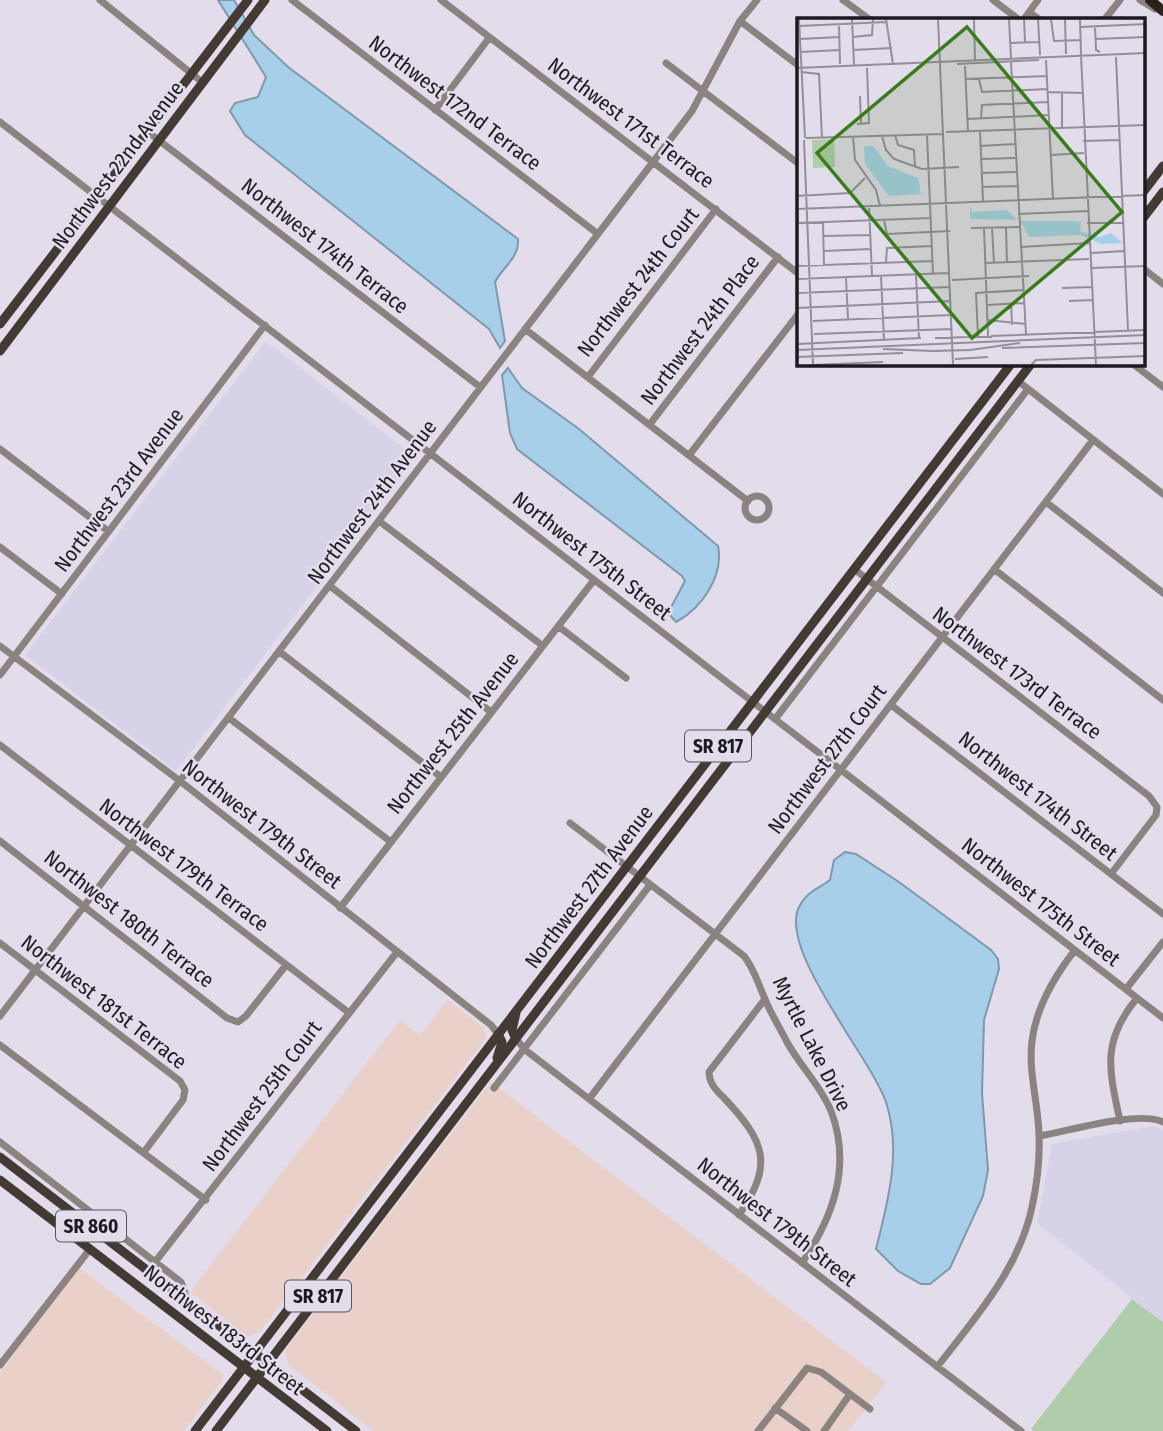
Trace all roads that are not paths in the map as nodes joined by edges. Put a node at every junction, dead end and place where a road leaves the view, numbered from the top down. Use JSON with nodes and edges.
{"nodes":[{"id":1,"x":100,"y":0,"type":"edge"},
{"id":2,"x":248,"y":0,"type":"edge"},
{"id":3,"x":265,"y":0,"type":"edge"},
{"id":4,"x":292,"y":0,"type":"edge"},
{"id":5,"x":441,"y":0,"type":"edge"},
{"id":6,"x":757,"y":0,"type":"edge"},
{"id":7,"x":844,"y":0,"type":"edge"},
{"id":8,"x":993,"y":0,"type":"edge"},
{"id":9,"x":1038,"y":0,"type":"edge"},
{"id":10,"x":1120,"y":0,"type":"edge"},
{"id":11,"x":1140,"y":0,"type":"edge"},
{"id":12,"x":1150,"y":0,"type":"edge"},
{"id":13,"x":855,"y":3,"type":"edge"},
{"id":14,"x":1029,"y":12,"type":"junction"},
{"id":15,"x":1163,"y":12,"type":"edge"},
{"id":16,"x":868,"y":18,"type":"edge"},
{"id":17,"x":1017,"y":18,"type":"edge"},
{"id":18,"x":1025,"y":18,"type":"edge"},
{"id":19,"x":1038,"y":18,"type":"edge"},
{"id":20,"x":1106,"y":18,"type":"edge"},
{"id":21,"x":740,"y":21,"type":"junction"},
{"id":22,"x":489,"y":38,"type":"junction"},
{"id":23,"x":666,"y":63,"type":"dead end"},
{"id":24,"x":797,"y":64,"type":"edge"},
{"id":25,"x":191,"y":74,"type":"junction"},
{"id":26,"x":202,"y":82,"type":"junction"},
{"id":27,"x":702,"y":89,"type":"junction"},
{"id":28,"x":435,"y":110,"type":"junction"},
{"id":29,"x":0,"y":122,"type":"edge"},
{"id":30,"x":148,"y":132,"type":"junction"},
{"id":31,"x":158,"y":139,"type":"junction"},
{"id":32,"x":797,"y":162,"type":"edge"},
{"id":33,"x":654,"y":163,"type":"junction"},
{"id":34,"x":1163,"y":166,"type":"edge"},
{"id":35,"x":1146,"y":188,"type":"edge"},
{"id":36,"x":1163,"y":192,"type":"edge"},
{"id":37,"x":96,"y":197,"type":"junction"},
{"id":38,"x":107,"y":205,"type":"junction"},
{"id":39,"x":716,"y":209,"type":"junction"},
{"id":40,"x":1146,"y":214,"type":"edge"},
{"id":41,"x":598,"y":234,"type":"junction"},
{"id":42,"x":778,"y":257,"type":"junction"},
{"id":43,"x":1146,"y":271,"type":"edge"},
{"id":44,"x":797,"y":272,"type":"edge"},
{"id":45,"x":1163,"y":284,"type":"edge"},
{"id":46,"x":797,"y":316,"type":"edge"},
{"id":47,"x":0,"y":324,"type":"edge"},
{"id":48,"x":265,"y":325,"type":"junction"},
{"id":49,"x":526,"y":329,"type":"junction"},
{"id":50,"x":0,"y":351,"type":"edge"},
{"id":51,"x":1009,"y":366,"type":"edge"},
{"id":52,"x":1136,"y":366,"type":"edge"},
{"id":53,"x":1022,"y":373,"type":"edge"},
{"id":54,"x":587,"y":377,"type":"junction"},
{"id":55,"x":480,"y":387,"type":"junction"},
{"id":56,"x":1163,"y":387,"type":"edge"},
{"id":57,"x":1028,"y":389,"type":"junction"},
{"id":58,"x":650,"y":424,"type":"junction"},
{"id":59,"x":1093,"y":440,"type":"junction"},
{"id":60,"x":0,"y":449,"type":"edge"},
{"id":61,"x":431,"y":453,"type":"junction"},
{"id":62,"x":690,"y":454,"type":"junction"},
{"id":63,"x":941,"y":456,"type":"junction"},
{"id":64,"x":953,"y":465,"type":"junction"},
{"id":65,"x":1163,"y":494,"type":"edge"},
{"id":66,"x":748,"y":501,"type":"dead end"},
{"id":67,"x":1046,"y":502,"type":"junction"},
{"id":68,"x":379,"y":521,"type":"junction"},
{"id":69,"x":108,"y":531,"type":"junction"},
{"id":70,"x":0,"y":547,"type":"edge"},
{"id":71,"x":854,"y":569,"type":"junction"},
{"id":72,"x":994,"y":569,"type":"junction"},
{"id":73,"x":867,"y":578,"type":"junction"},
{"id":74,"x":594,"y":580,"type":"junction"},
{"id":75,"x":330,"y":586,"type":"junction"},
{"id":76,"x":877,"y":586,"type":"junction"},
{"id":77,"x":1163,"y":593,"type":"edge"},
{"id":78,"x":62,"y":594,"type":"junction"},
{"id":79,"x":558,"y":626,"type":"junction"},
{"id":80,"x":942,"y":638,"type":"junction"},
{"id":81,"x":0,"y":646,"type":"edge"},
{"id":82,"x":543,"y":646,"type":"junction"},
{"id":83,"x":280,"y":652,"type":"junction"},
{"id":84,"x":14,"y":657,"type":"junction"},
{"id":85,"x":0,"y":675,"type":"edge"},
{"id":86,"x":626,"y":678,"type":"dead end"},
{"id":87,"x":1163,"y":700,"type":"edge"},
{"id":88,"x":753,"y":701,"type":"junction"},
{"id":89,"x":891,"y":705,"type":"junction"},
{"id":90,"x":766,"y":710,"type":"junction"},
{"id":91,"x":491,"y":712,"type":"junction"},
{"id":92,"x":229,"y":718,"type":"junction"},
{"id":93,"x":776,"y":718,"type":"junction"},
{"id":94,"x":0,"y":745,"type":"edge"},
{"id":95,"x":841,"y":770,"type":"junction"},
{"id":96,"x":442,"y":778,"type":"junction"},
{"id":97,"x":180,"y":781,"type":"junction"},
{"id":98,"x":570,"y":823,"type":"dead end"},
{"id":99,"x":0,"y":841,"type":"edge"},
{"id":100,"x":391,"y":842,"type":"junction"},
{"id":101,"x":130,"y":846,"type":"junction"},
{"id":102,"x":626,"y":866,"type":"junction"},
{"id":103,"x":1111,"y":874,"type":"junction"},
{"id":104,"x":639,"y":876,"type":"junction"},
{"id":105,"x":650,"y":885,"type":"junction"},
{"id":106,"x":83,"y":907,"type":"junction"},
{"id":107,"x":340,"y":908,"type":"junction"},
{"id":108,"x":1163,"y":914,"type":"edge"},
{"id":109,"x":715,"y":934,"type":"junction"},
{"id":110,"x":1163,"y":942,"type":"edge"},
{"id":111,"x":0,"y":943,"type":"edge"},
{"id":112,"x":1075,"y":950,"type":"junction"},
{"id":113,"x":397,"y":952,"type":"junction"},
{"id":114,"x":286,"y":965,"type":"junction"},
{"id":115,"x":35,"y":970,"type":"junction"},
{"id":116,"x":1126,"y":989,"type":"junction"},
{"id":117,"x":1137,"y":998,"type":"junction"},
{"id":118,"x":765,"y":999,"type":"junction"},
{"id":119,"x":516,"y":1010,"type":"junction"},
{"id":120,"x":348,"y":1012,"type":"junction"},
{"id":121,"x":0,"y":1016,"type":"edge"},
{"id":122,"x":1163,"y":1018,"type":"edge"},
{"id":123,"x":498,"y":1034,"type":"junction"},
{"id":124,"x":515,"y":1037,"type":"junction"},
{"id":125,"x":0,"y":1045,"type":"edge"},
{"id":126,"x":524,"y":1049,"type":"junction"},
{"id":127,"x":496,"y":1063,"type":"junction"},
{"id":128,"x":494,"y":1088,"type":"dead end"},
{"id":129,"x":589,"y":1099,"type":"junction"},
{"id":130,"x":1120,"y":1121,"type":"junction"},
{"id":131,"x":1163,"y":1122,"type":"edge"},
{"id":132,"x":1039,"y":1136,"type":"junction"},
{"id":133,"x":0,"y":1142,"type":"edge"},
{"id":134,"x":144,"y":1152,"type":"junction"},
{"id":135,"x":0,"y":1157,"type":"edge"},
{"id":136,"x":396,"y":1168,"type":"junction"},
{"id":137,"x":408,"y":1178,"type":"junction"},
{"id":138,"x":0,"y":1180,"type":"edge"},
{"id":139,"x":206,"y":1200,"type":"junction"},
{"id":140,"x":739,"y":1215,"type":"junction"},
{"id":141,"x":90,"y":1249,"type":"junction"},
{"id":142,"x":137,"y":1262,"type":"junction"},
{"id":143,"x":156,"y":1262,"type":"junction"},
{"id":144,"x":802,"y":1263,"type":"junction"},
{"id":145,"x":187,"y":1299,"type":"junction"},
{"id":146,"x":255,"y":1352,"type":"junction"},
{"id":147,"x":268,"y":1362,"type":"junction"},
{"id":148,"x":0,"y":1365,"type":"edge"},
{"id":149,"x":244,"y":1367,"type":"junction"},
{"id":150,"x":937,"y":1367,"type":"junction"},
{"id":151,"x":257,"y":1377,"type":"junction"},
{"id":152,"x":850,"y":1394,"type":"junction"},
{"id":153,"x":775,"y":1408,"type":"junction"},
{"id":154,"x":870,"y":1409,"type":"dead end"},
{"id":155,"x":195,"y":1431,"type":"edge"},
{"id":156,"x":216,"y":1431,"type":"edge"},
{"id":157,"x":327,"y":1431,"type":"edge"},
{"id":158,"x":356,"y":1431,"type":"edge"},
{"id":159,"x":758,"y":1431,"type":"edge"},
{"id":160,"x":807,"y":1431,"type":"edge"},
{"id":161,"x":824,"y":1431,"type":"edge"},
{"id":162,"x":1021,"y":1431,"type":"edge"}],
"edges":[{"from":1,"to":25,"type":"street"},
{"from":2,"to":25,"type":"main road","name":"Northwest 22nd Avenue"},
{"from":3,"to":26,"type":"main road","name":"Northwest 22nd Avenue"},
{"from":4,"to":28,"type":"street","name":"Northwest 172nd Terrace"},
{"from":5,"to":22,"type":"street","name":"Northwest 171st Terrace"},
{"from":6,"to":21,"type":"street","name":"Northwest 24th Avenue"},
{"from":7,"to":13,"type":"street"},
{"from":8,"to":17,"type":"street"},
{"from":9,"to":14,"type":"street"},
{"from":10,"to":20,"type":"street"},
{"from":11,"to":15,"type":"street"},
{"from":12,"to":15,"type":"highway"},
{"from":13,"to":16,"type":"street"},
{"from":14,"to":18,"type":"street"},
{"from":14,"to":19,"type":"street"},
{"from":21,"to":24,"type":"street"},
{"from":21,"to":27,"type":"street","name":"Northwest 24th Avenue"},
{"from":22,"to":28,"type":"street"},
{"from":22,"to":33,"type":"street","name":"Northwest 171st Terrace"},
{"from":23,"to":27,"type":"street"},
{"from":25,"to":26,"type":"street"},
{"from":25,"to":30,"type":"main road","name":"Northwest 22nd Avenue"},
{"from":26,"to":31,"type":"main road","name":"Northwest 22nd Avenue"},
{"from":27,"to":32,"type":"street"},
{"from":27,"to":33,"type":"street","name":"Northwest 24th Avenue"},
{"from":28,"to":41,"type":"street","name":"Northwest 172nd Terrace"},
{"from":29,"to":37,"type":"street","name":"Northwest 175th Street"},
{"from":30,"to":31,"type":"street","name":"Northwest 174th Terrace"},
{"from":30,"to":37,"type":"main road","name":"Northwest 22nd Avenue"},
{"from":31,"to":38,"type":"main road","name":"Northwest 22nd Avenue"},
{"from":31,"to":55,"type":"street","name":"Northwest 174th Terrace"},
{"from":33,"to":39,"type":"street","name":"Northwest 171st Terrace"},
{"from":33,"to":41,"type":"street","name":"Northwest 24th Avenue"},
{"from":34,"to":35,"type":"main road"},
{"from":36,"to":40,"type":"main road"},
{"from":37,"to":38,"type":"street","name":"Northwest 175th Street"},
{"from":37,"to":47,"type":"main road","name":"Northwest 22nd Avenue"},
{"from":38,"to":48,"type":"street","name":"Northwest 175th Street"},
{"from":38,"to":50,"type":"main road","name":"Northwest 22nd Avenue"},
{"from":39,"to":42,"type":"street","name":"Northwest 171st Terrace"},
{"from":39,"to":54,"type":"street","name":"Northwest 24th Court"},
{"from":41,"to":49,"type":"street","name":"Northwest 24th Avenue"},
{"from":42,"to":44,"type":"street","name":"Northwest 171st Terrace"},
{"from":42,"to":58,"type":"street","name":"Northwest 24th Place"},
{"from":43,"to":45,"type":"street"},
{"from":46,"to":62,"type":"street"},
{"from":48,"to":61,"type":"street","name":"Northwest 175th Street"},
{"from":48,"to":69,"type":"street","name":"Northwest 23rd Avenue"},
{"from":49,"to":54,"type":"street"},
{"from":49,"to":55,"type":"street","name":"Northwest 24th Avenue"},
{"from":51,"to":63,"type":"main road","name":"Northwest 27th Avenue","number":"SR 817"},
{"from":52,"to":56,"type":"street"},
{"from":53,"to":57,"type":"street"},
{"from":53,"to":64,"type":"main road","name":"Northwest 27th Avenue","number":"SR 817"},
{"from":54,"to":58,"type":"street"},
{"from":55,"to":61,"type":"street","name":"Northwest 24th Avenue"},
{"from":57,"to":59,"type":"street"},
{"from":57,"to":76,"type":"street"},
{"from":58,"to":62,"type":"street"},
{"from":59,"to":65,"type":"street"},
{"from":59,"to":67,"type":"street","name":"Northwest 27th Court"},
{"from":60,"to":69,"type":"street"},
{"from":61,"to":68,"type":"street","name":"Northwest 24th Avenue"},
{"from":61,"to":74,"type":"street","name":"Northwest 175th Street"},
{"from":62,"to":66,"type":"street"},
{"from":63,"to":64,"type":"main road"},
{"from":63,"to":71,"type":"main road","name":"Northwest 27th Avenue","number":"SR 817"},
{"from":64,"to":73,"type":"main road","name":"Northwest 27th Avenue","number":"SR 817"},
{"from":67,"to":72,"type":"street","name":"Northwest 27th Court"},
{"from":67,"to":77,"type":"street"},
{"from":68,"to":75,"type":"street","name":"Northwest 24th Avenue"},
{"from":68,"to":82,"type":"street"},
{"from":69,"to":78,"type":"street","name":"Northwest 23rd Avenue"},
{"from":70,"to":78,"type":"street"},
{"from":71,"to":73,"type":"street","name":"Northwest 173rd Terrace"},
{"from":71,"to":88,"type":"main road","name":"Northwest 27th Avenue","number":"SR 817"},
{"from":72,"to":80,"type":"street","name":"Northwest 27th Court"},
{"from":72,"to":87,"type":"street"},
{"from":73,"to":76,"type":"street","name":"Northwest 173rd Terrace"},
{"from":73,"to":90,"type":"main road","name":"Northwest 27th Avenue","number":"SR 817"},
{"from":74,"to":79,"type":"street","name":"Northwest 25th Avenue"},
{"from":74,"to":88,"type":"street","name":"Northwest 175th Street"},
{"from":75,"to":83,"type":"street","name":"Northwest 24th Avenue"},
{"from":75,"to":91,"type":"street"},
{"from":76,"to":80,"type":"street","name":"Northwest 173rd Terrace"},
{"from":76,"to":93,"type":"street"},
{"from":78,"to":84,"type":"street","name":"Northwest 23rd Avenue"},
{"from":79,"to":82,"type":"street","name":"Northwest 25th Avenue"},
{"from":79,"to":86,"type":"street"},
{"from":80,"to":89,"type":"street","name":"Northwest 27th Court"},
{"from":80,"to":103,"type":"street","name":"Northwest 173rd Terrace"},
{"from":81,"to":84,"type":"street","name":"Northwest 179th Street"},
{"from":82,"to":91,"type":"street","name":"Northwest 25th Avenue"},
{"from":83,"to":92,"type":"street","name":"Northwest 24th Avenue"},
{"from":83,"to":96,"type":"street"},
{"from":84,"to":85,"type":"street","name":"Northwest 23rd Avenue"},
{"from":84,"to":97,"type":"street","name":"Northwest 179th Street"},
{"from":88,"to":90,"type":"street","name":"Northwest 175th Street"},
{"from":88,"to":102,"type":"main road","name":"Northwest 27th Avenue","number":"SR 817"},
{"from":89,"to":95,"type":"street","name":"Northwest 27th Court"},
{"from":89,"to":103,"type":"street","name":"Northwest 174th Street"},
{"from":90,"to":93,"type":"street","name":"Northwest 175th Street"},
{"from":90,"to":104,"type":"main road","name":"Northwest 27th Avenue","number":"SR 817"},
{"from":91,"to":96,"type":"street","name":"Northwest 25th Avenue"},
{"from":92,"to":97,"type":"street","name":"Northwest 24th Avenue"},
{"from":92,"to":100,"type":"street"},
{"from":93,"to":95,"type":"street","name":"Northwest 175th Street"},
{"from":94,"to":101,"type":"street","name":"Northwest 179th Terrace"},
{"from":95,"to":109,"type":"street","name":"Northwest 27th Court"},
{"from":95,"to":112,"type":"street","name":"Northwest 175th Street"},
{"from":96,"to":100,"type":"street","name":"Northwest 25th Avenue"},
{"from":97,"to":101,"type":"street","name":"Northwest 24th Avenue"},
{"from":97,"to":107,"type":"street","name":"Northwest 179th Street"},
{"from":98,"to":102,"type":"street","name":"Myrtle Lake Drive"},
{"from":99,"to":106,"type":"street","name":"Northwest 180th Terrace"},
{"from":100,"to":107,"type":"street","name":"Northwest 25th Avenue"},
{"from":101,"to":106,"type":"street","name":"Northwest 24th Avenue"},
{"from":101,"to":114,"type":"street","name":"Northwest 179th Terrace"},
{"from":102,"to":104,"type":"street","name":"Myrtle Lake Drive"},
{"from":102,"to":119,"type":"main road","name":"Northwest 27th Avenue","number":"SR 817"},
{"from":103,"to":108,"type":"street","name":"Northwest 174th Street"},
{"from":104,"to":105,"type":"street","name":"Myrtle Lake Drive"},
{"from":104,"to":124,"type":"main road","name":"Northwest 27th Avenue","number":"SR 817"},
{"from":105,"to":109,"type":"street","name":"Myrtle Lake Drive"},
{"from":105,"to":126,"type":"street"},
{"from":106,"to":114,"type":"street","name":"Northwest 180th Terrace"},
{"from":106,"to":115,"type":"street","name":"Northwest 24th Avenue"},
{"from":107,"to":113,"type":"street","name":"Northwest 179th Street"},
{"from":109,"to":118,"type":"street","name":"Myrtle Lake Drive"},
{"from":109,"to":129,"type":"street","name":"Northwest 27th Court"},
{"from":110,"to":116,"type":"street"},
{"from":111,"to":115,"type":"street","name":"Northwest 181st Terrace"},
{"from":112,"to":116,"type":"street","name":"Northwest 175th Street"},
{"from":112,"to":132,"type":"street"},
{"from":113,"to":120,"type":"street","name":"Northwest 25th Court"},
{"from":113,"to":123,"type":"street","name":"Northwest 179th Street"},
{"from":114,"to":120,"type":"street","name":"Northwest 179th Terrace"},
{"from":115,"to":121,"type":"street","name":"Northwest 24th Avenue"},
{"from":115,"to":134,"type":"street","name":"Northwest 181st Terrace"},
{"from":116,"to":117,"type":"street","name":"Northwest 175th Street"},
{"from":117,"to":122,"type":"street","name":"Northwest 175th Street"},
{"from":117,"to":130,"type":"street"},
{"from":118,"to":140,"type":"street"},
{"from":118,"to":144,"type":"street","name":"Myrtle Lake Drive"},
{"from":119,"to":123,"type":"main road","name":"Northwest 27th Avenue","number":"SR 817"},
{"from":119,"to":124,"type":"main road"},
{"from":120,"to":139,"type":"street","name":"Northwest 25th Court"},
{"from":123,"to":127,"type":"main road"},
{"from":123,"to":136,"type":"main road","name":"Northwest 27th Avenue","number":"SR 817"},
{"from":124,"to":126,"type":"street","name":"Northwest 179th Street"},
{"from":124,"to":127,"type":"main road","name":"Northwest 27th Avenue","number":"SR 817"},
{"from":125,"to":134,"type":"street"},
{"from":126,"to":128,"type":"street"},
{"from":126,"to":129,"type":"street","name":"Northwest 179th Street"},
{"from":127,"to":137,"type":"main road","name":"Northwest 27th Avenue","number":"SR 817"},
{"from":129,"to":140,"type":"street","name":"Northwest 179th Street"},
{"from":130,"to":131,"type":"street"},
{"from":130,"to":132,"type":"street"},
{"from":132,"to":150,"type":"street"},
{"from":133,"to":143,"type":"street","name":"Northwest 183rd Street"},
{"from":134,"to":139,"type":"street"},
{"from":135,"to":142,"type":"main road","name":"Northwest 183rd Street","number":"SR 860"},
{"from":136,"to":137,"type":"main road"},
{"from":136,"to":146,"type":"main road","name":"Northwest 27th Avenue","number":"SR 817"},
{"from":137,"to":147,"type":"main road","name":"Northwest 27th Avenue","number":"SR 817"},
{"from":138,"to":141,"type":"main road","name":"Northwest 183rd Street","number":"SR 860"},
{"from":139,"to":143,"type":"street","name":"Northwest 25th Court"},
{"from":140,"to":144,"type":"street","name":"Northwest 179th Street"},
{"from":141,"to":148,"type":"street"},
{"from":141,"to":149,"type":"main road","name":"Northwest 183rd Street","number":"SR 860"},
{"from":142,"to":143,"type":"main road"},
{"from":142,"to":145,"type":"main road","name":"Northwest 183rd Street","number":"SR 860"},
{"from":143,"to":145,"type":"street","name":"Northwest 183rd Street"},
{"from":144,"to":150,"type":"street","name":"Northwest 179th Street"},
{"from":145,"to":146,"type":"main road","name":"Northwest 183rd Street","number":"SR 860"},
{"from":146,"to":147,"type":"main road","name":"Northwest 183rd Street","number":"SR 860"},
{"from":146,"to":149,"type":"main road","name":"Northwest 27th Avenue","number":"SR 817"},
{"from":147,"to":151,"type":"main road","name":"Northwest 27th Avenue","number":"SR 817"},
{"from":147,"to":158,"type":"main road","name":"Northwest 183rd Street","number":"SR 860"},
{"from":149,"to":151,"type":"main road","name":"Northwest 183rd Street","number":"SR 860"},
{"from":149,"to":155,"type":"main road","name":"Northwest 27th Avenue","number":"SR 817"},
{"from":150,"to":162,"type":"street","name":"Northwest 179th Street"},
{"from":151,"to":156,"type":"main road","name":"Northwest 27th Avenue","number":"SR 817"},
{"from":151,"to":157,"type":"main road","name":"Northwest 183rd Street","number":"SR 860"},
{"from":152,"to":153,"type":"street"},
{"from":152,"to":154,"type":"street"},
{"from":152,"to":161,"type":"street"},
{"from":153,"to":159,"type":"street"},
{"from":153,"to":160,"type":"street"}]}
